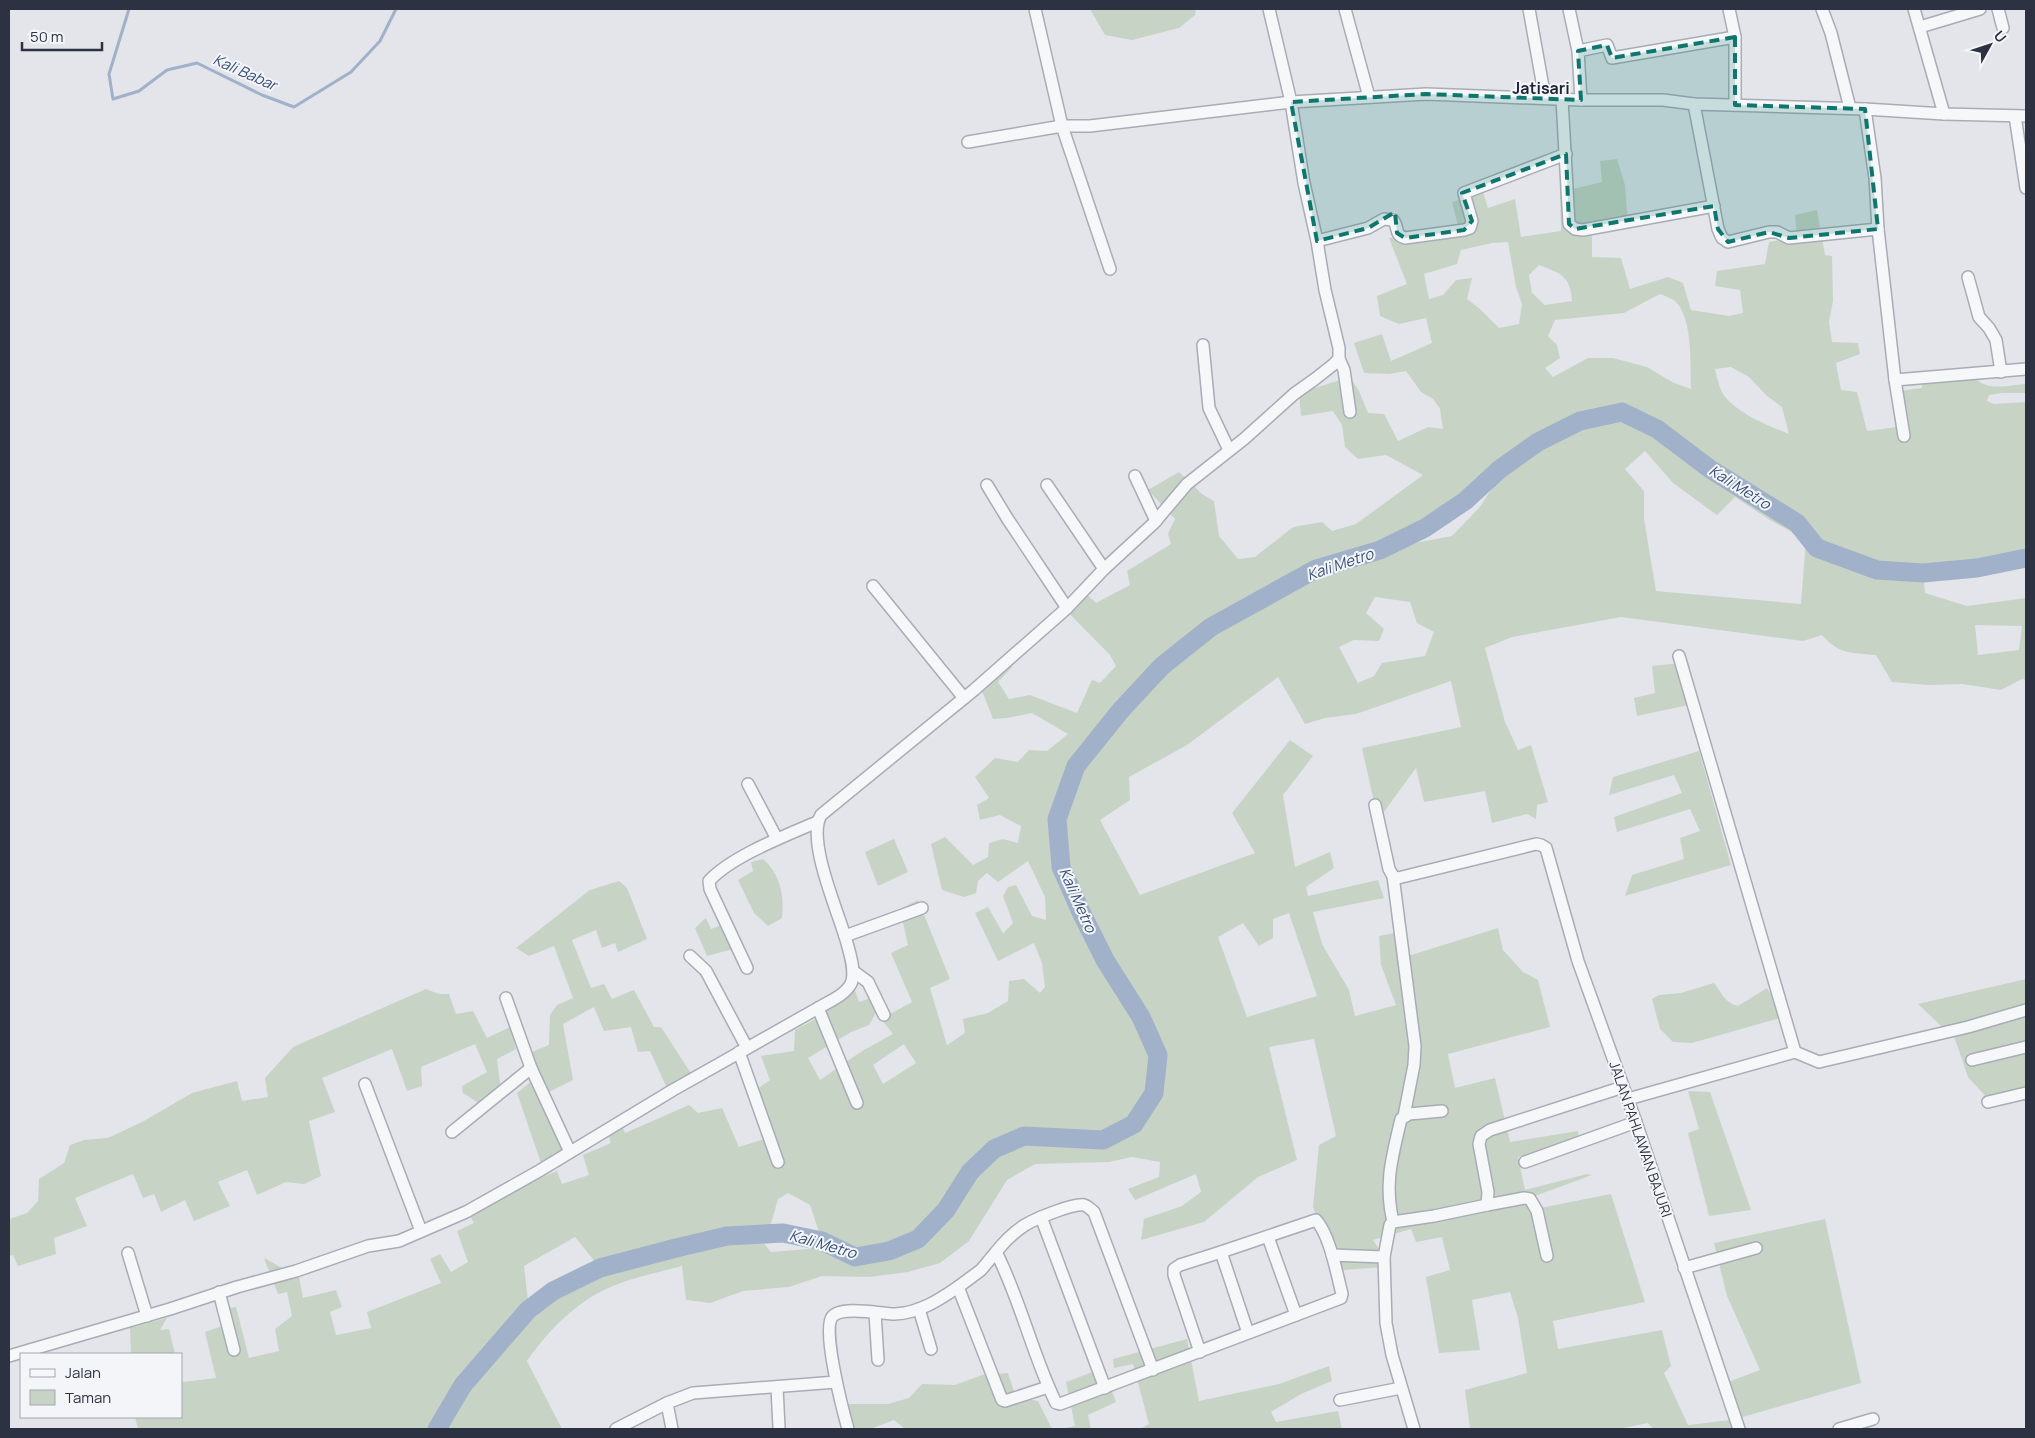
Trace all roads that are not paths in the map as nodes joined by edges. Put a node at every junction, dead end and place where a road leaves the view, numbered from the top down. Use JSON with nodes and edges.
{"nodes":[{"id":1,"x":1035,"y":9,"type":"edge"},
{"id":2,"x":1269,"y":9,"type":"edge"},
{"id":3,"x":1345,"y":9,"type":"edge"},
{"id":4,"x":1529,"y":9,"type":"edge"},
{"id":5,"x":1569,"y":9,"type":"edge"},
{"id":6,"x":1729,"y":9,"type":"edge"},
{"id":7,"x":1822,"y":9,"type":"edge"},
{"id":8,"x":1914,"y":9,"type":"edge"},
{"id":9,"x":1980,"y":9,"type":"edge"},
{"id":10,"x":1998,"y":9,"type":"edge"},
{"id":11,"x":1920,"y":27,"type":"junction"},
{"id":12,"x":2003,"y":28,"type":"dead end"},
{"id":13,"x":1735,"y":38,"type":"junction"},
{"id":14,"x":1578,"y":51,"type":"junction"},
{"id":15,"x":1368,"y":97,"type":"junction"},
{"id":16,"x":1545,"y":98,"type":"junction"},
{"id":17,"x":1562,"y":99,"type":"junction"},
{"id":18,"x":1581,"y":100,"type":"junction"},
{"id":19,"x":1291,"y":102,"type":"junction"},
{"id":20,"x":1694,"y":104,"type":"junction"},
{"id":21,"x":1735,"y":105,"type":"junction"},
{"id":22,"x":1850,"y":108,"type":"junction"},
{"id":23,"x":1865,"y":109,"type":"junction"},
{"id":24,"x":1944,"y":114,"type":"junction"},
{"id":25,"x":2021,"y":116,"type":"edge"},
{"id":26,"x":1062,"y":126,"type":"junction"},
{"id":27,"x":968,"y":142,"type":"dead end"},
{"id":28,"x":1565,"y":148,"type":"junction"},
{"id":29,"x":2026,"y":188,"type":"edge"},
{"id":30,"x":1714,"y":206,"type":"junction"},
{"id":31,"x":1878,"y":229,"type":"junction"},
{"id":32,"x":1316,"y":238,"type":"junction"},
{"id":33,"x":1110,"y":269,"type":"dead end"},
{"id":34,"x":1968,"y":277,"type":"dead end"},
{"id":35,"x":1203,"y":346,"type":"dead end"},
{"id":36,"x":1338,"y":359,"type":"junction"},
{"id":37,"x":2026,"y":369,"type":"edge"},
{"id":38,"x":2001,"y":372,"type":"junction"},
{"id":39,"x":1895,"y":380,"type":"junction"},
{"id":40,"x":1350,"y":412,"type":"dead end"},
{"id":41,"x":1904,"y":436,"type":"dead end"},
{"id":42,"x":1229,"y":450,"type":"junction"},
{"id":43,"x":1134,"y":476,"type":"dead end"},
{"id":44,"x":987,"y":485,"type":"dead end"},
{"id":45,"x":1047,"y":485,"type":"dead end"},
{"id":46,"x":1156,"y":521,"type":"junction"},
{"id":47,"x":1104,"y":569,"type":"junction"},
{"id":48,"x":873,"y":586,"type":"dead end"},
{"id":49,"x":1067,"y":608,"type":"junction"},
{"id":50,"x":1679,"y":656,"type":"dead end"},
{"id":51,"x":964,"y":698,"type":"junction"},
{"id":52,"x":748,"y":784,"type":"dead end"},
{"id":53,"x":1375,"y":804,"type":"dead end"},
{"id":54,"x":817,"y":822,"type":"junction"},
{"id":55,"x":777,"y":839,"type":"junction"},
{"id":56,"x":1394,"y":876,"type":"junction"},
{"id":57,"x":922,"y":908,"type":"dead end"},
{"id":58,"x":845,"y":936,"type":"junction"},
{"id":59,"x":690,"y":956,"type":"dead end"},
{"id":60,"x":747,"y":968,"type":"dead end"},
{"id":61,"x":853,"y":971,"type":"junction"},
{"id":62,"x":506,"y":998,"type":"dead end"},
{"id":63,"x":818,"y":1008,"type":"junction"},
{"id":64,"x":2026,"y":1010,"type":"edge"},
{"id":65,"x":884,"y":1015,"type":"dead end"},
{"id":66,"x":2026,"y":1047,"type":"edge"},
{"id":67,"x":743,"y":1050,"type":"junction"},
{"id":68,"x":1795,"y":1052,"type":"junction"},
{"id":69,"x":1972,"y":1060,"type":"dead end"},
{"id":70,"x":531,"y":1068,"type":"junction"},
{"id":71,"x":365,"y":1084,"type":"dead end"},
{"id":72,"x":1623,"y":1087,"type":"junction"},
{"id":73,"x":2026,"y":1092,"type":"edge"},
{"id":74,"x":1628,"y":1098,"type":"junction"},
{"id":75,"x":1988,"y":1102,"type":"dead end"},
{"id":76,"x":858,"y":1103,"type":"dead end"},
{"id":77,"x":1442,"y":1111,"type":"dead end"},
{"id":78,"x":1404,"y":1116,"type":"junction"},
{"id":79,"x":1636,"y":1122,"type":"junction"},
{"id":80,"x":452,"y":1132,"type":"dead end"},
{"id":81,"x":570,"y":1152,"type":"junction"},
{"id":82,"x":778,"y":1162,"type":"dead end"},
{"id":83,"x":1525,"y":1162,"type":"dead end"},
{"id":84,"x":1487,"y":1205,"type":"junction"},
{"id":85,"x":1041,"y":1217,"type":"junction"},
{"id":86,"x":1394,"y":1222,"type":"junction"},
{"id":87,"x":421,"y":1231,"type":"junction"},
{"id":88,"x":1268,"y":1237,"type":"junction"},
{"id":89,"x":1756,"y":1248,"type":"dead end"},
{"id":90,"x":996,"y":1252,"type":"junction"},
{"id":91,"x":1221,"y":1252,"type":"junction"},
{"id":92,"x":128,"y":1254,"type":"dead end"},
{"id":93,"x":1332,"y":1255,"type":"junction"},
{"id":94,"x":1384,"y":1256,"type":"junction"},
{"id":95,"x":1547,"y":1256,"type":"dead end"},
{"id":96,"x":1684,"y":1268,"type":"junction"},
{"id":97,"x":958,"y":1287,"type":"junction"},
{"id":98,"x":219,"y":1292,"type":"junction"},
{"id":99,"x":919,"y":1309,"type":"junction"},
{"id":100,"x":875,"y":1313,"type":"junction"},
{"id":101,"x":1296,"y":1315,"type":"junction"},
{"id":102,"x":147,"y":1316,"type":"junction"},
{"id":103,"x":1248,"y":1333,"type":"junction"},
{"id":104,"x":931,"y":1349,"type":"dead end"},
{"id":105,"x":234,"y":1350,"type":"dead end"},
{"id":106,"x":1200,"y":1352,"type":"junction"},
{"id":107,"x":9,"y":1356,"type":"edge"},
{"id":108,"x":878,"y":1360,"type":"dead end"},
{"id":109,"x":1154,"y":1370,"type":"junction"},
{"id":110,"x":836,"y":1382,"type":"junction"},
{"id":111,"x":777,"y":1387,"type":"junction"},
{"id":112,"x":1048,"y":1387,"type":"junction"},
{"id":113,"x":1105,"y":1388,"type":"junction"},
{"id":114,"x":1401,"y":1388,"type":"junction"},
{"id":115,"x":1340,"y":1400,"type":"dead end"},
{"id":116,"x":666,"y":1403,"type":"junction"},
{"id":117,"x":1873,"y":1419,"type":"dead end"},
{"id":118,"x":619,"y":1428,"type":"edge"},
{"id":119,"x":779,"y":1428,"type":"dead end"},
{"id":120,"x":672,"y":1429,"type":"edge"},
{"id":121,"x":848,"y":1429,"type":"edge"},
{"id":122,"x":1414,"y":1429,"type":"edge"},
{"id":123,"x":1739,"y":1429,"type":"edge"},
{"id":124,"x":1838,"y":1429,"type":"edge"}],
"edges":[{"from":1,"to":26,"type":"street"},
{"from":2,"to":19,"type":"street"},
{"from":3,"to":15,"type":"street"},
{"from":4,"to":16,"type":"street"},
{"from":5,"to":14,"type":"street"},
{"from":6,"to":13,"type":"street"},
{"from":7,"to":22,"type":"street"},
{"from":8,"to":11,"type":"street"},
{"from":9,"to":11,"type":"street"},
{"from":10,"to":12,"type":"street"},
{"from":11,"to":24,"type":"street"},
{"from":13,"to":14,"type":"street"},
{"from":13,"to":21,"type":"street"},
{"from":14,"to":18,"type":"street"},
{"from":15,"to":16,"type":"street"},
{"from":15,"to":19,"type":"street"},
{"from":16,"to":17,"type":"street"},
{"from":17,"to":18,"type":"street"},
{"from":17,"to":28,"type":"street"},
{"from":18,"to":20,"type":"street"},
{"from":19,"to":26,"type":"street"},
{"from":19,"to":32,"type":"street"},
{"from":20,"to":21,"type":"street"},
{"from":20,"to":30,"type":"street"},
{"from":21,"to":22,"type":"street"},
{"from":22,"to":23,"type":"street"},
{"from":23,"to":24,"type":"street"},
{"from":23,"to":31,"type":"street"},
{"from":24,"to":25,"type":"street"},
{"from":25,"to":29,"type":"street"},
{"from":26,"to":27,"type":"street"},
{"from":26,"to":33,"type":"street"},
{"from":28,"to":30,"type":"street"},
{"from":28,"to":32,"type":"street"},
{"from":30,"to":31,"type":"street"},
{"from":31,"to":39,"type":"street"},
{"from":32,"to":36,"type":"street"},
{"from":34,"to":38,"type":"street"},
{"from":35,"to":42,"type":"street"},
{"from":36,"to":40,"type":"street"},
{"from":36,"to":42,"type":"street"},
{"from":37,"to":38,"type":"street"},
{"from":38,"to":39,"type":"street"},
{"from":39,"to":41,"type":"street"},
{"from":42,"to":46,"type":"street"},
{"from":43,"to":46,"type":"street"},
{"from":44,"to":49,"type":"street"},
{"from":45,"to":47,"type":"street"},
{"from":46,"to":47,"type":"street"},
{"from":47,"to":49,"type":"street"},
{"from":48,"to":51,"type":"street"},
{"from":49,"to":51,"type":"street"},
{"from":50,"to":68,"type":"street"},
{"from":51,"to":54,"type":"street"},
{"from":52,"to":55,"type":"street"},
{"from":53,"to":56,"type":"street"},
{"from":54,"to":55,"type":"street"},
{"from":54,"to":58,"type":"street"},
{"from":55,"to":60,"type":"street"},
{"from":56,"to":72,"type":"street","name":"JALAN PAHLAWAN BAJURI"},
{"from":56,"to":78,"type":"street"},
{"from":57,"to":58,"type":"street"},
{"from":58,"to":61,"type":"street"},
{"from":59,"to":67,"type":"street"},
{"from":61,"to":63,"type":"street"},
{"from":61,"to":65,"type":"street"},
{"from":62,"to":70,"type":"street"},
{"from":63,"to":67,"type":"street"},
{"from":63,"to":76,"type":"street"},
{"from":64,"to":68,"type":"street"},
{"from":66,"to":69,"type":"street"},
{"from":67,"to":81,"type":"street"},
{"from":67,"to":82,"type":"street"},
{"from":68,"to":74,"type":"street"},
{"from":70,"to":80,"type":"street"},
{"from":70,"to":81,"type":"street"},
{"from":71,"to":87,"type":"street"},
{"from":72,"to":74,"type":"street","name":"JALAN PAHLAWAN BAJURI"},
{"from":72,"to":84,"type":"street"},
{"from":73,"to":75,"type":"street"},
{"from":74,"to":79,"type":"street","name":"JALAN PAHLAWAN BAJURI"},
{"from":77,"to":78,"type":"street"},
{"from":78,"to":86,"type":"street"},
{"from":79,"to":83,"type":"street"},
{"from":79,"to":96,"type":"street","name":"JALAN PAHLAWAN BAJURI"},
{"from":81,"to":87,"type":"street"},
{"from":84,"to":86,"type":"street"},
{"from":84,"to":95,"type":"street"},
{"from":85,"to":90,"type":"street"},
{"from":85,"to":109,"type":"street"},
{"from":85,"to":113,"type":"street"},
{"from":86,"to":94,"type":"street"},
{"from":87,"to":98,"type":"street"},
{"from":88,"to":91,"type":"street"},
{"from":88,"to":93,"type":"street"},
{"from":88,"to":101,"type":"street"},
{"from":89,"to":96,"type":"street"},
{"from":90,"to":97,"type":"street"},
{"from":90,"to":112,"type":"street"},
{"from":91,"to":103,"type":"street"},
{"from":91,"to":106,"type":"street"},
{"from":92,"to":102,"type":"street"},
{"from":93,"to":94,"type":"street"},
{"from":93,"to":101,"type":"street"},
{"from":94,"to":114,"type":"street"},
{"from":96,"to":123,"type":"street","name":"JALAN PAHLAWAN BAJURI"},
{"from":97,"to":99,"type":"street"},
{"from":97,"to":112,"type":"street"},
{"from":98,"to":102,"type":"street"},
{"from":98,"to":105,"type":"street"},
{"from":99,"to":100,"type":"street"},
{"from":99,"to":104,"type":"street"},
{"from":100,"to":108,"type":"street"},
{"from":100,"to":110,"type":"street"},
{"from":101,"to":103,"type":"street"},
{"from":102,"to":107,"type":"street"},
{"from":103,"to":106,"type":"street"},
{"from":106,"to":109,"type":"street"},
{"from":109,"to":113,"type":"street"},
{"from":110,"to":111,"type":"street"},
{"from":110,"to":121,"type":"street"},
{"from":111,"to":116,"type":"street"},
{"from":111,"to":119,"type":"street"},
{"from":112,"to":113,"type":"street"},
{"from":114,"to":115,"type":"street"},
{"from":114,"to":122,"type":"street"},
{"from":116,"to":118,"type":"street"},
{"from":116,"to":120,"type":"street"},
{"from":117,"to":124,"type":"street"}]}
